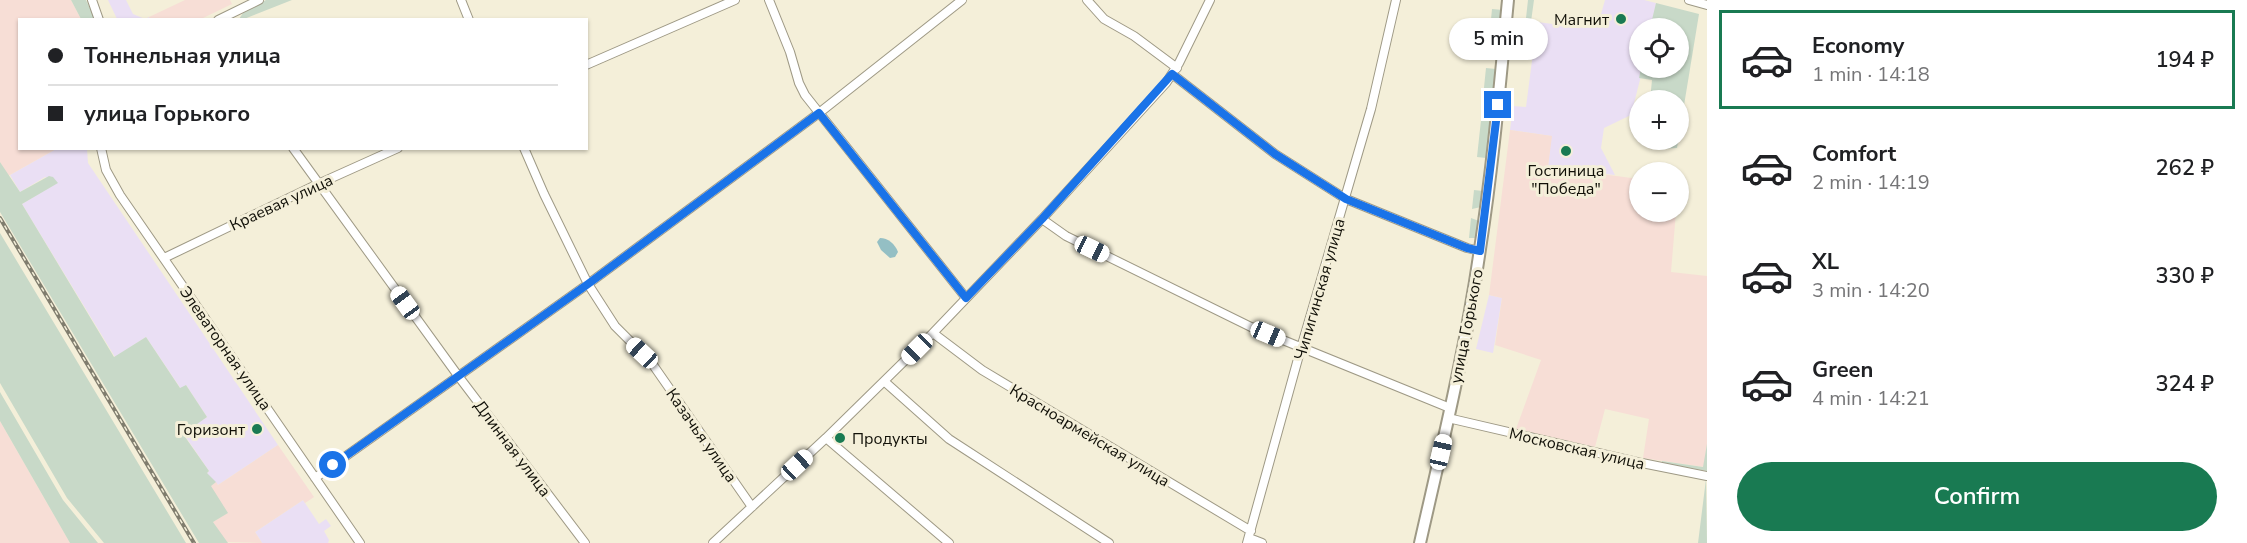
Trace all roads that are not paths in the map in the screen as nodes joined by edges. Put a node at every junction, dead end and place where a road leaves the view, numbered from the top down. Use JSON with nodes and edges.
{"nodes":[{"id":1,"x":92,"y":0,"type":"edge"},
{"id":2,"x":258,"y":0,"type":"edge"},
{"id":3,"x":461,"y":0,"type":"edge"},
{"id":4,"x":735,"y":0,"type":"edge"},
{"id":5,"x":769,"y":0,"type":"edge"},
{"id":6,"x":962,"y":0,"type":"edge"},
{"id":7,"x":1087,"y":0,"type":"edge"},
{"id":8,"x":1210,"y":0,"type":"edge"},
{"id":9,"x":1396,"y":0,"type":"edge"},
{"id":10,"x":1508,"y":0,"type":"edge"},
{"id":11,"x":1689,"y":0,"type":"edge"},
{"id":12,"x":1707,"y":5,"type":"edge"},
{"id":13,"x":98,"y":18,"type":"edge"},
{"id":14,"x":222,"y":18,"type":"edge"},
{"id":15,"x":468,"y":18,"type":"edge"},
{"id":16,"x":588,"y":64,"type":"edge"},
{"id":17,"x":1174,"y":71,"type":"junction"},
{"id":18,"x":819,"y":113,"type":"junction"},
{"id":19,"x":101,"y":150,"type":"edge"},
{"id":20,"x":294,"y":150,"type":"edge"},
{"id":21,"x":394,"y":150,"type":"edge"},
{"id":22,"x":525,"y":150,"type":"edge"},
{"id":23,"x":318,"y":184,"type":"junction"},
{"id":24,"x":1346,"y":199,"type":"junction"},
{"id":25,"x":1042,"y":219,"type":"junction"},
{"id":26,"x":1480,"y":251,"type":"junction"},
{"id":27,"x":164,"y":258,"type":"junction"},
{"id":28,"x":588,"y":284,"type":"junction"},
{"id":29,"x":966,"y":298,"type":"junction"},
{"id":30,"x":933,"y":333,"type":"junction"},
{"id":31,"x":1301,"y":348,"type":"junction"},
{"id":32,"x":459,"y":376,"type":"junction"},
{"id":33,"x":885,"y":382,"type":"junction"},
{"id":34,"x":1449,"y":413,"type":"junction"},
{"id":35,"x":826,"y":438,"type":"junction"},
{"id":36,"x":1707,"y":476,"type":"edge"},
{"id":37,"x":315,"y":478,"type":"junction"},
{"id":38,"x":752,"y":507,"type":"junction"},
{"id":39,"x":720,"y":536,"type":"junction"},
{"id":40,"x":1249,"y":537,"type":"edge"},
{"id":41,"x":360,"y":543,"type":"edge"},
{"id":42,"x":585,"y":543,"type":"edge"},
{"id":43,"x":713,"y":543,"type":"edge"},
{"id":44,"x":729,"y":543,"type":"edge"},
{"id":45,"x":949,"y":543,"type":"edge"},
{"id":46,"x":1109,"y":543,"type":"edge"},
{"id":47,"x":1262,"y":543,"type":"edge"},
{"id":48,"x":1420,"y":543,"type":"edge"}],
"edges":[{"from":1,"to":13,"type":"street"},
{"from":2,"to":14,"type":"street"},
{"from":3,"to":15,"type":"street"},
{"from":4,"to":16,"type":"street"},
{"from":5,"to":18,"type":"street"},
{"from":6,"to":18,"type":"street"},
{"from":7,"to":17,"type":"street"},
{"from":8,"to":17,"type":"street"},
{"from":9,"to":24,"type":"street","name":"Чипигинская улица"},
{"from":10,"to":26,"type":"main road","name":"улица Горького"},
{"from":11,"to":12,"type":"street"},
{"from":17,"to":24,"type":"street"},
{"from":17,"to":25,"type":"street"},
{"from":18,"to":28,"type":"street"},
{"from":18,"to":29,"type":"street"},
{"from":19,"to":27,"type":"street","name":"Элеваторная улица"},
{"from":20,"to":23,"type":"street","name":"Длинная улица"},
{"from":21,"to":23,"type":"street","name":"Краевая улица"},
{"from":22,"to":28,"type":"street","name":"Казачья улица"},
{"from":23,"to":27,"type":"street","name":"Краевая улица"},
{"from":23,"to":32,"type":"street","name":"Длинная улица"},
{"from":24,"to":26,"type":"street"},
{"from":24,"to":31,"type":"street","name":"Чипигинская улица"},
{"from":25,"to":29,"type":"street"},
{"from":25,"to":31,"type":"street","name":"Московская улица"},
{"from":26,"to":34,"type":"main road","name":"улица Горького"},
{"from":27,"to":37,"type":"street","name":"Элеваторная улица"},
{"from":28,"to":32,"type":"street"},
{"from":28,"to":38,"type":"street","name":"Казачья улица"},
{"from":29,"to":30,"type":"street"},
{"from":30,"to":33,"type":"street"},
{"from":30,"to":40,"type":"street","name":"Красноармейская улица"},
{"from":31,"to":34,"type":"street","name":"Московская улица"},
{"from":31,"to":40,"type":"street","name":"Чипигинская улица"},
{"from":32,"to":37,"type":"street"},
{"from":32,"to":42,"type":"street","name":"Длинная улица"},
{"from":33,"to":35,"type":"street"},
{"from":33,"to":46,"type":"street"},
{"from":34,"to":36,"type":"street","name":"Московская улица"},
{"from":34,"to":48,"type":"main road","name":"улица Горького"},
{"from":35,"to":38,"type":"street"},
{"from":35,"to":45,"type":"street"},
{"from":37,"to":41,"type":"street","name":"Элеваторная улица"},
{"from":38,"to":39,"type":"street"},
{"from":39,"to":43,"type":"street"},
{"from":39,"to":44,"type":"street"},
{"from":40,"to":47,"type":"street","name":"Красноармейская улица"}]}
